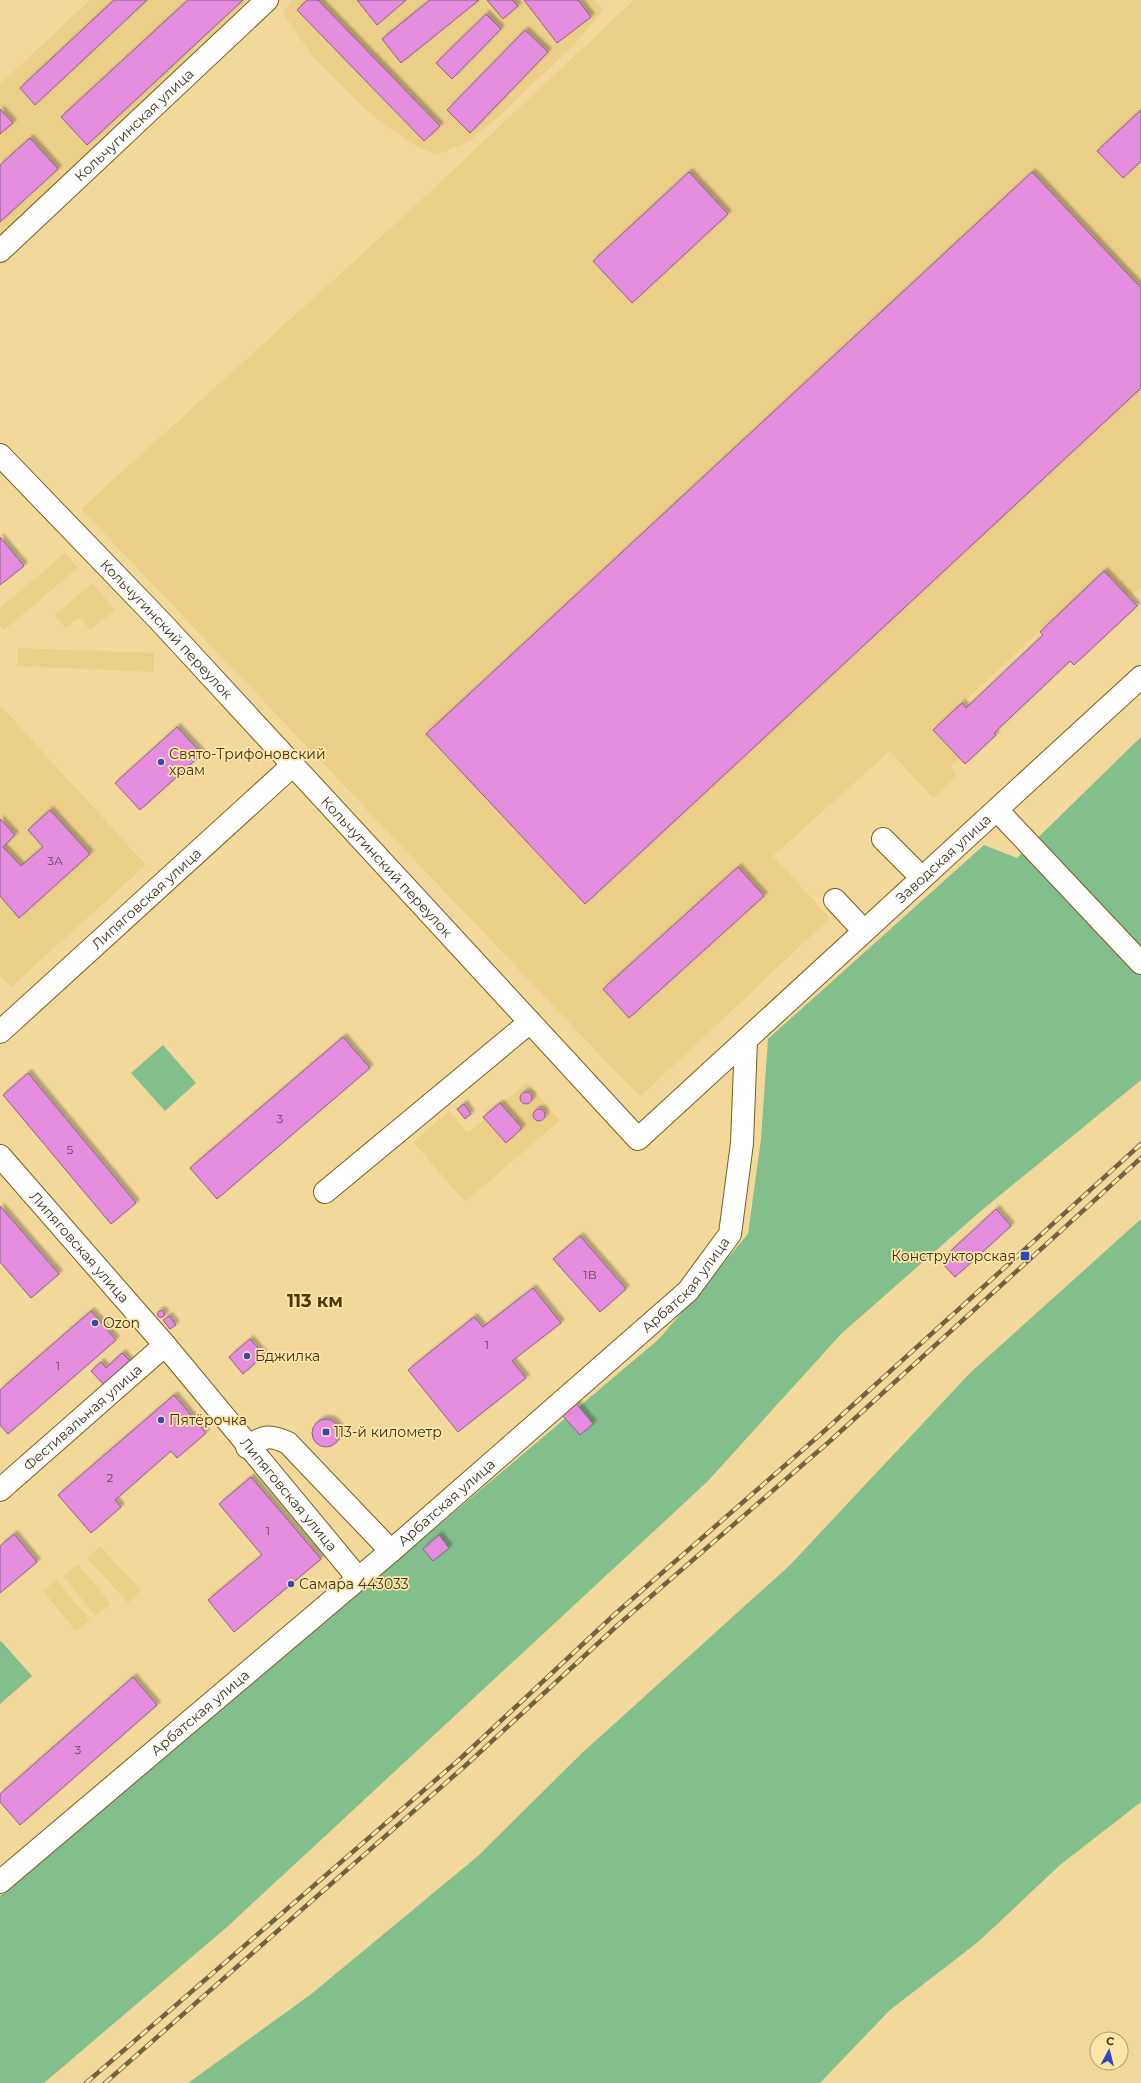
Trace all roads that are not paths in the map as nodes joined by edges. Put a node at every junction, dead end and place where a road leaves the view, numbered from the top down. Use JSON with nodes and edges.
{"nodes":[{"id":1,"x":267,"y":0,"type":"edge"},
{"id":2,"x":0,"y":250,"type":"edge"},
{"id":3,"x":0,"y":455,"type":"edge"},
{"id":4,"x":1141,"y":677,"type":"edge"},
{"id":5,"x":293,"y":765,"type":"junction"},
{"id":6,"x":997,"y":810,"type":"junction"},
{"id":7,"x":883,"y":839,"type":"dead end"},
{"id":8,"x":922,"y":878,"type":"junction"},
{"id":9,"x":836,"y":900,"type":"dead end"},
{"id":10,"x":864,"y":931,"type":"junction"},
{"id":11,"x":1141,"y":963,"type":"edge"},
{"id":12,"x":530,"y":1022,"type":"junction"},
{"id":13,"x":0,"y":1032,"type":"edge"},
{"id":14,"x":746,"y":1040,"type":"junction"},
{"id":15,"x":0,"y":1156,"type":"edge"},
{"id":16,"x":325,"y":1192,"type":"dead end"},
{"id":17,"x":165,"y":1345,"type":"junction"},
{"id":18,"x":247,"y":1447,"type":"junction"},
{"id":19,"x":0,"y":1490,"type":"edge"},
{"id":20,"x":391,"y":1551,"type":"junction"},
{"id":21,"x":358,"y":1578,"type":"junction"},
{"id":22,"x":0,"y":1882,"type":"edge"}],
"edges":[{"from":1,"to":2,"type":"street","name":"Кольчугинская улица"},
{"from":3,"to":5,"type":"street","name":"Кольчугинский переулок"},
{"from":4,"to":6,"type":"street","name":"Заводская улица"},
{"from":5,"to":12,"type":"street","name":"Кольчугинский переулок"},
{"from":5,"to":13,"type":"street","name":"Липяговская улица"},
{"from":6,"to":8,"type":"street","name":"Заводская улица"},
{"from":6,"to":11,"type":"street"},
{"from":7,"to":8,"type":"street"},
{"from":8,"to":10,"type":"street","name":"Заводская улица"},
{"from":9,"to":10,"type":"street"},
{"from":10,"to":14,"type":"street","name":"Заводская улица"},
{"from":12,"to":14,"type":"street","name":"Кольчугинский переулок"},
{"from":12,"to":16,"type":"street"},
{"from":14,"to":20,"type":"street","name":"Арбатская улица"},
{"from":15,"to":17,"type":"street","name":"Липяговская улица"},
{"from":17,"to":18,"type":"street","name":"Липяговская улица"},
{"from":17,"to":19,"type":"street","name":"Фестивальная улица"},
{"from":18,"to":20,"type":"street"},
{"from":18,"to":21,"type":"street","name":"Липяговская улица"},
{"from":20,"to":21,"type":"street","name":"Арбатская улица"},
{"from":21,"to":22,"type":"street","name":"Арбатская улица"}]}
